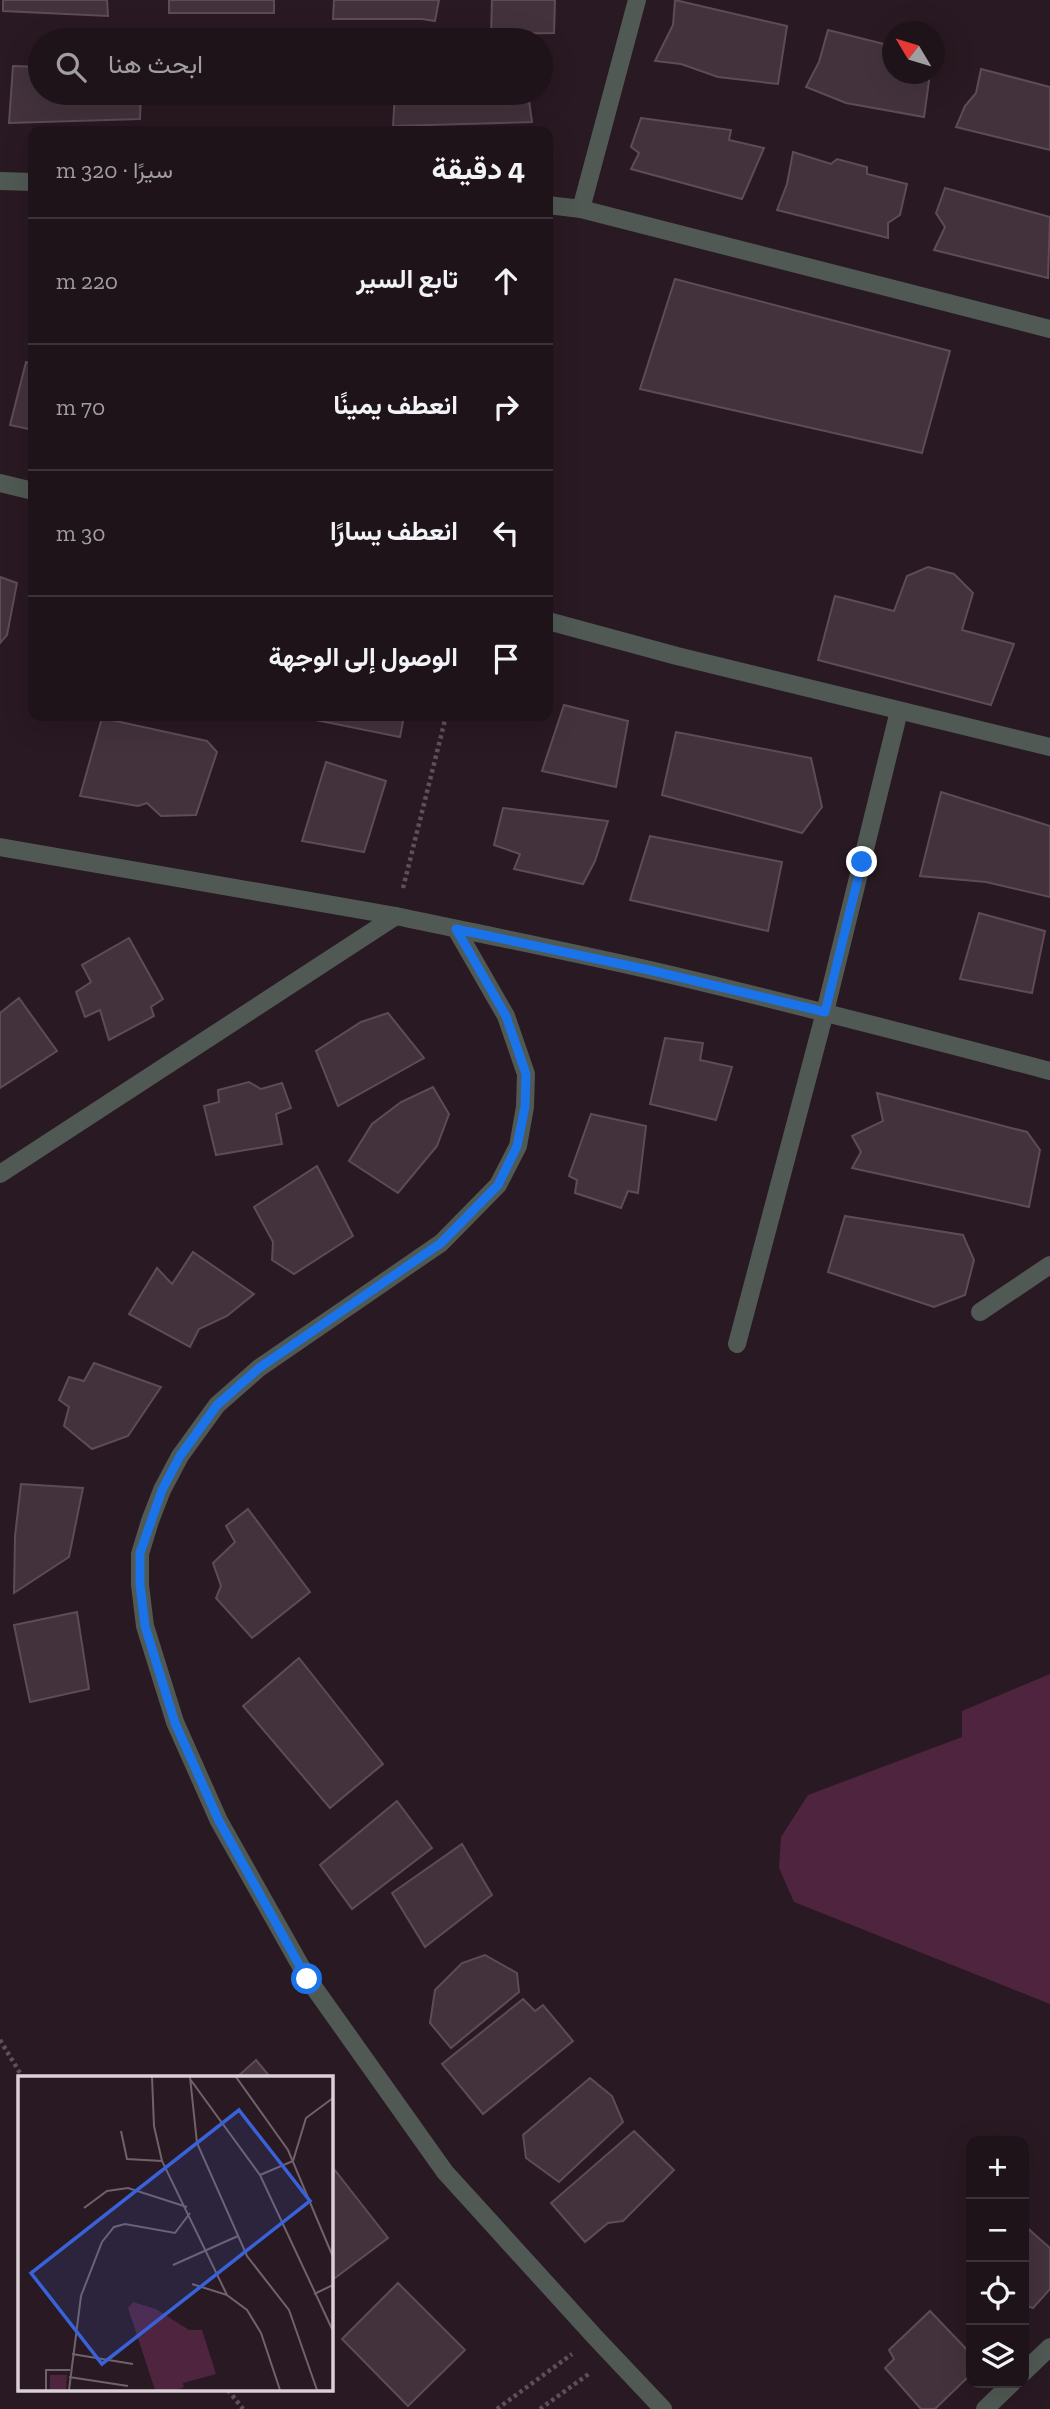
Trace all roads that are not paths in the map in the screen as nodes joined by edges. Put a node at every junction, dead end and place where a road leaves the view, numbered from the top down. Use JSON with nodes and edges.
{"nodes":[{"id":1,"x":637,"y":0,"type":"edge"},
{"id":2,"x":0,"y":181,"type":"edge"},
{"id":3,"x":28,"y":182,"type":"edge"},
{"id":4,"x":553,"y":206,"type":"edge"},
{"id":5,"x":581,"y":209,"type":"junction"},
{"id":6,"x":1050,"y":329,"type":"edge"},
{"id":7,"x":0,"y":483,"type":"edge"},
{"id":8,"x":28,"y":490,"type":"edge"},
{"id":9,"x":553,"y":622,"type":"edge"},
{"id":10,"x":899,"y":711,"type":"junction"},
{"id":11,"x":1050,"y":747,"type":"edge"},
{"id":12,"x":0,"y":847,"type":"edge"},
{"id":13,"x":396,"y":916,"type":"junction"},
{"id":14,"x":456,"y":929,"type":"junction"},
{"id":15,"x":825,"y":1012,"type":"junction"},
{"id":16,"x":1050,"y":1071,"type":"edge"},
{"id":17,"x":0,"y":1174,"type":"edge"},
{"id":18,"x":1050,"y":1265,"type":"edge"},
{"id":19,"x":979,"y":1312,"type":"dead end"},
{"id":20,"x":737,"y":1344,"type":"dead end"},
{"id":21,"x":1050,"y":2347,"type":"edge"},
{"id":22,"x":1029,"y":2367,"type":"edge"},
{"id":23,"x":1007,"y":2388,"type":"edge"},
{"id":24,"x":663,"y":2409,"type":"edge"},
{"id":25,"x":985,"y":2409,"type":"edge"}],
"edges":[{"from":1,"to":5,"type":"street"},
{"from":2,"to":3,"type":"street"},
{"from":4,"to":5,"type":"street"},
{"from":5,"to":6,"type":"street"},
{"from":7,"to":8,"type":"street"},
{"from":9,"to":10,"type":"street"},
{"from":10,"to":11,"type":"street"},
{"from":10,"to":15,"type":"street"},
{"from":12,"to":13,"type":"street"},
{"from":13,"to":14,"type":"street"},
{"from":13,"to":17,"type":"street"},
{"from":14,"to":15,"type":"street"},
{"from":14,"to":24,"type":"street"},
{"from":15,"to":16,"type":"street"},
{"from":15,"to":20,"type":"street"},
{"from":18,"to":19,"type":"street"},
{"from":21,"to":22,"type":"street"},
{"from":23,"to":25,"type":"street"}]}
